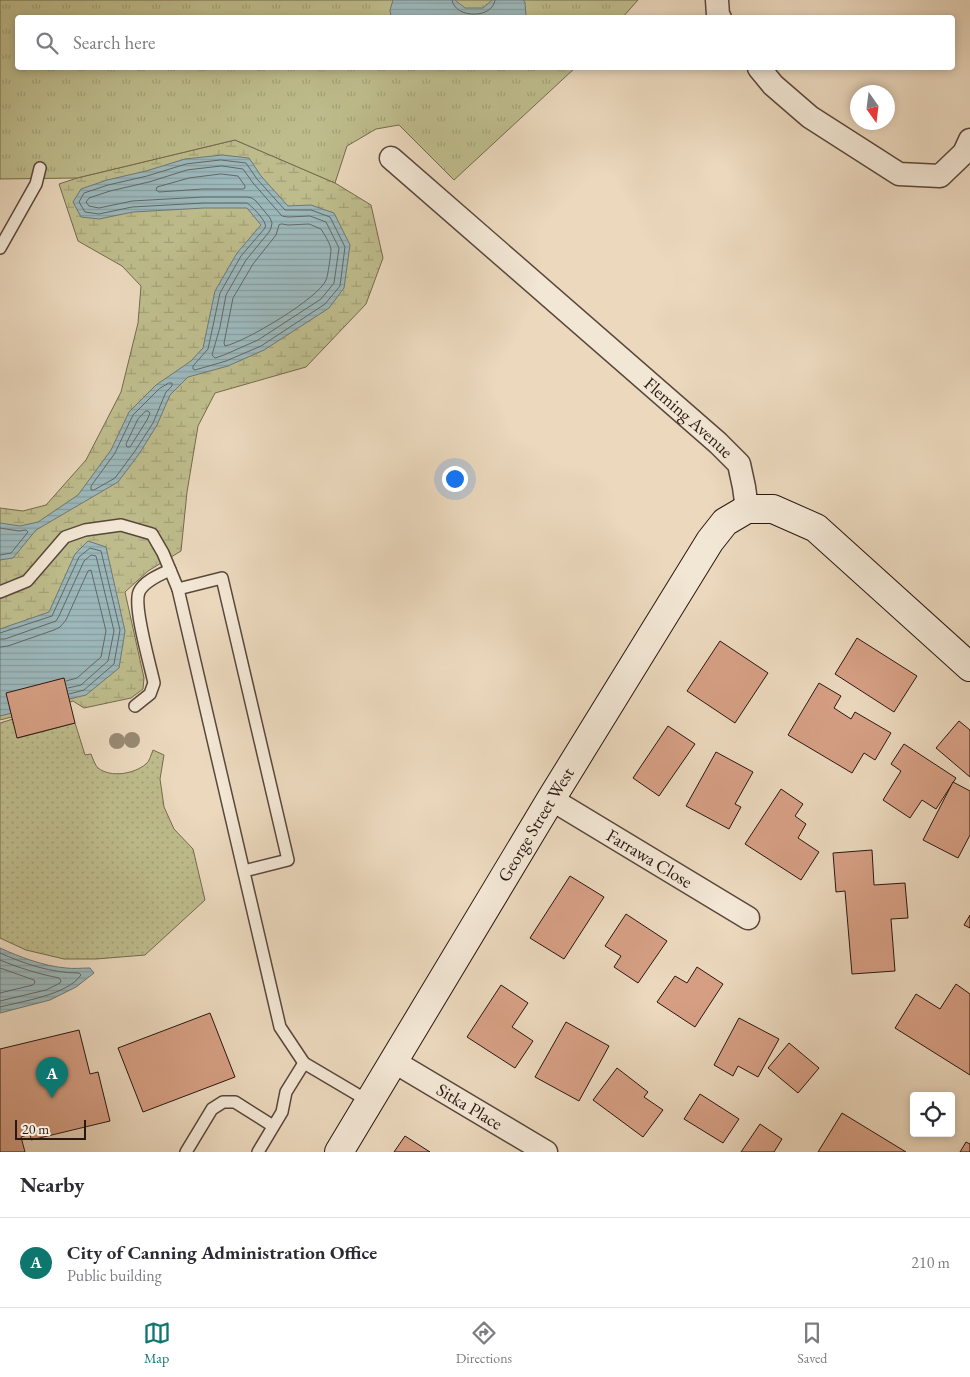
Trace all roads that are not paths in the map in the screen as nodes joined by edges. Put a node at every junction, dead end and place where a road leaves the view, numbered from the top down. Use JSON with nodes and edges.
{"nodes":[{"id":1,"x":717,"y":0,"type":"edge"},
{"id":2,"x":718,"y":15,"type":"edge"},
{"id":3,"x":761,"y":70,"type":"edge"},
{"id":4,"x":970,"y":140,"type":"edge"},
{"id":5,"x":391,"y":158,"type":"dead end"},
{"id":6,"x":40,"y":168,"type":"dead end"},
{"id":7,"x":0,"y":248,"type":"edge"},
{"id":8,"x":747,"y":509,"type":"junction"},
{"id":9,"x":170,"y":570,"type":"junction"},
{"id":10,"x":178,"y":588,"type":"junction"},
{"id":11,"x":0,"y":592,"type":"edge"},
{"id":12,"x":970,"y":667,"type":"edge"},
{"id":13,"x":135,"y":706,"type":"dead end"},
{"id":14,"x":551,"y":799,"type":"junction"},
{"id":15,"x":244,"y":871,"type":"junction"},
{"id":16,"x":748,"y":918,"type":"dead end"},
{"id":17,"x":393,"y":1060,"type":"junction"},
{"id":18,"x":304,"y":1063,"type":"junction"},
{"id":19,"x":370,"y":1102,"type":"junction"},
{"id":20,"x":273,"y":1126,"type":"junction"},
{"id":21,"x":186,"y":1152,"type":"edge"},
{"id":22,"x":258,"y":1152,"type":"edge"},
{"id":23,"x":339,"y":1152,"type":"edge"},
{"id":24,"x":546,"y":1152,"type":"edge"}],
"edges":[{"from":1,"to":2,"type":"street"},
{"from":3,"to":4,"type":"street"},
{"from":5,"to":8,"type":"street","name":"Fleming Avenue"},
{"from":6,"to":7,"type":"lane"},
{"from":8,"to":12,"type":"street"},
{"from":8,"to":14,"type":"street","name":"George Street West"},
{"from":9,"to":10,"type":"lane"},
{"from":9,"to":11,"type":"lane"},
{"from":9,"to":13,"type":"lane"},
{"from":10,"to":15,"type":"lane"},
{"from":10,"to":15,"type":"lane"},
{"from":14,"to":16,"type":"street","name":"Farrawa Close"},
{"from":14,"to":17,"type":"street","name":"George Street West"},
{"from":15,"to":18,"type":"lane"},
{"from":17,"to":19,"type":"street","name":"George Street West"},
{"from":17,"to":24,"type":"street","name":"Sitka Place"},
{"from":18,"to":19,"type":"lane"},
{"from":18,"to":20,"type":"lane"},
{"from":19,"to":23,"type":"street","name":"George Street West"},
{"from":20,"to":21,"type":"lane"},
{"from":20,"to":22,"type":"lane"}]}
